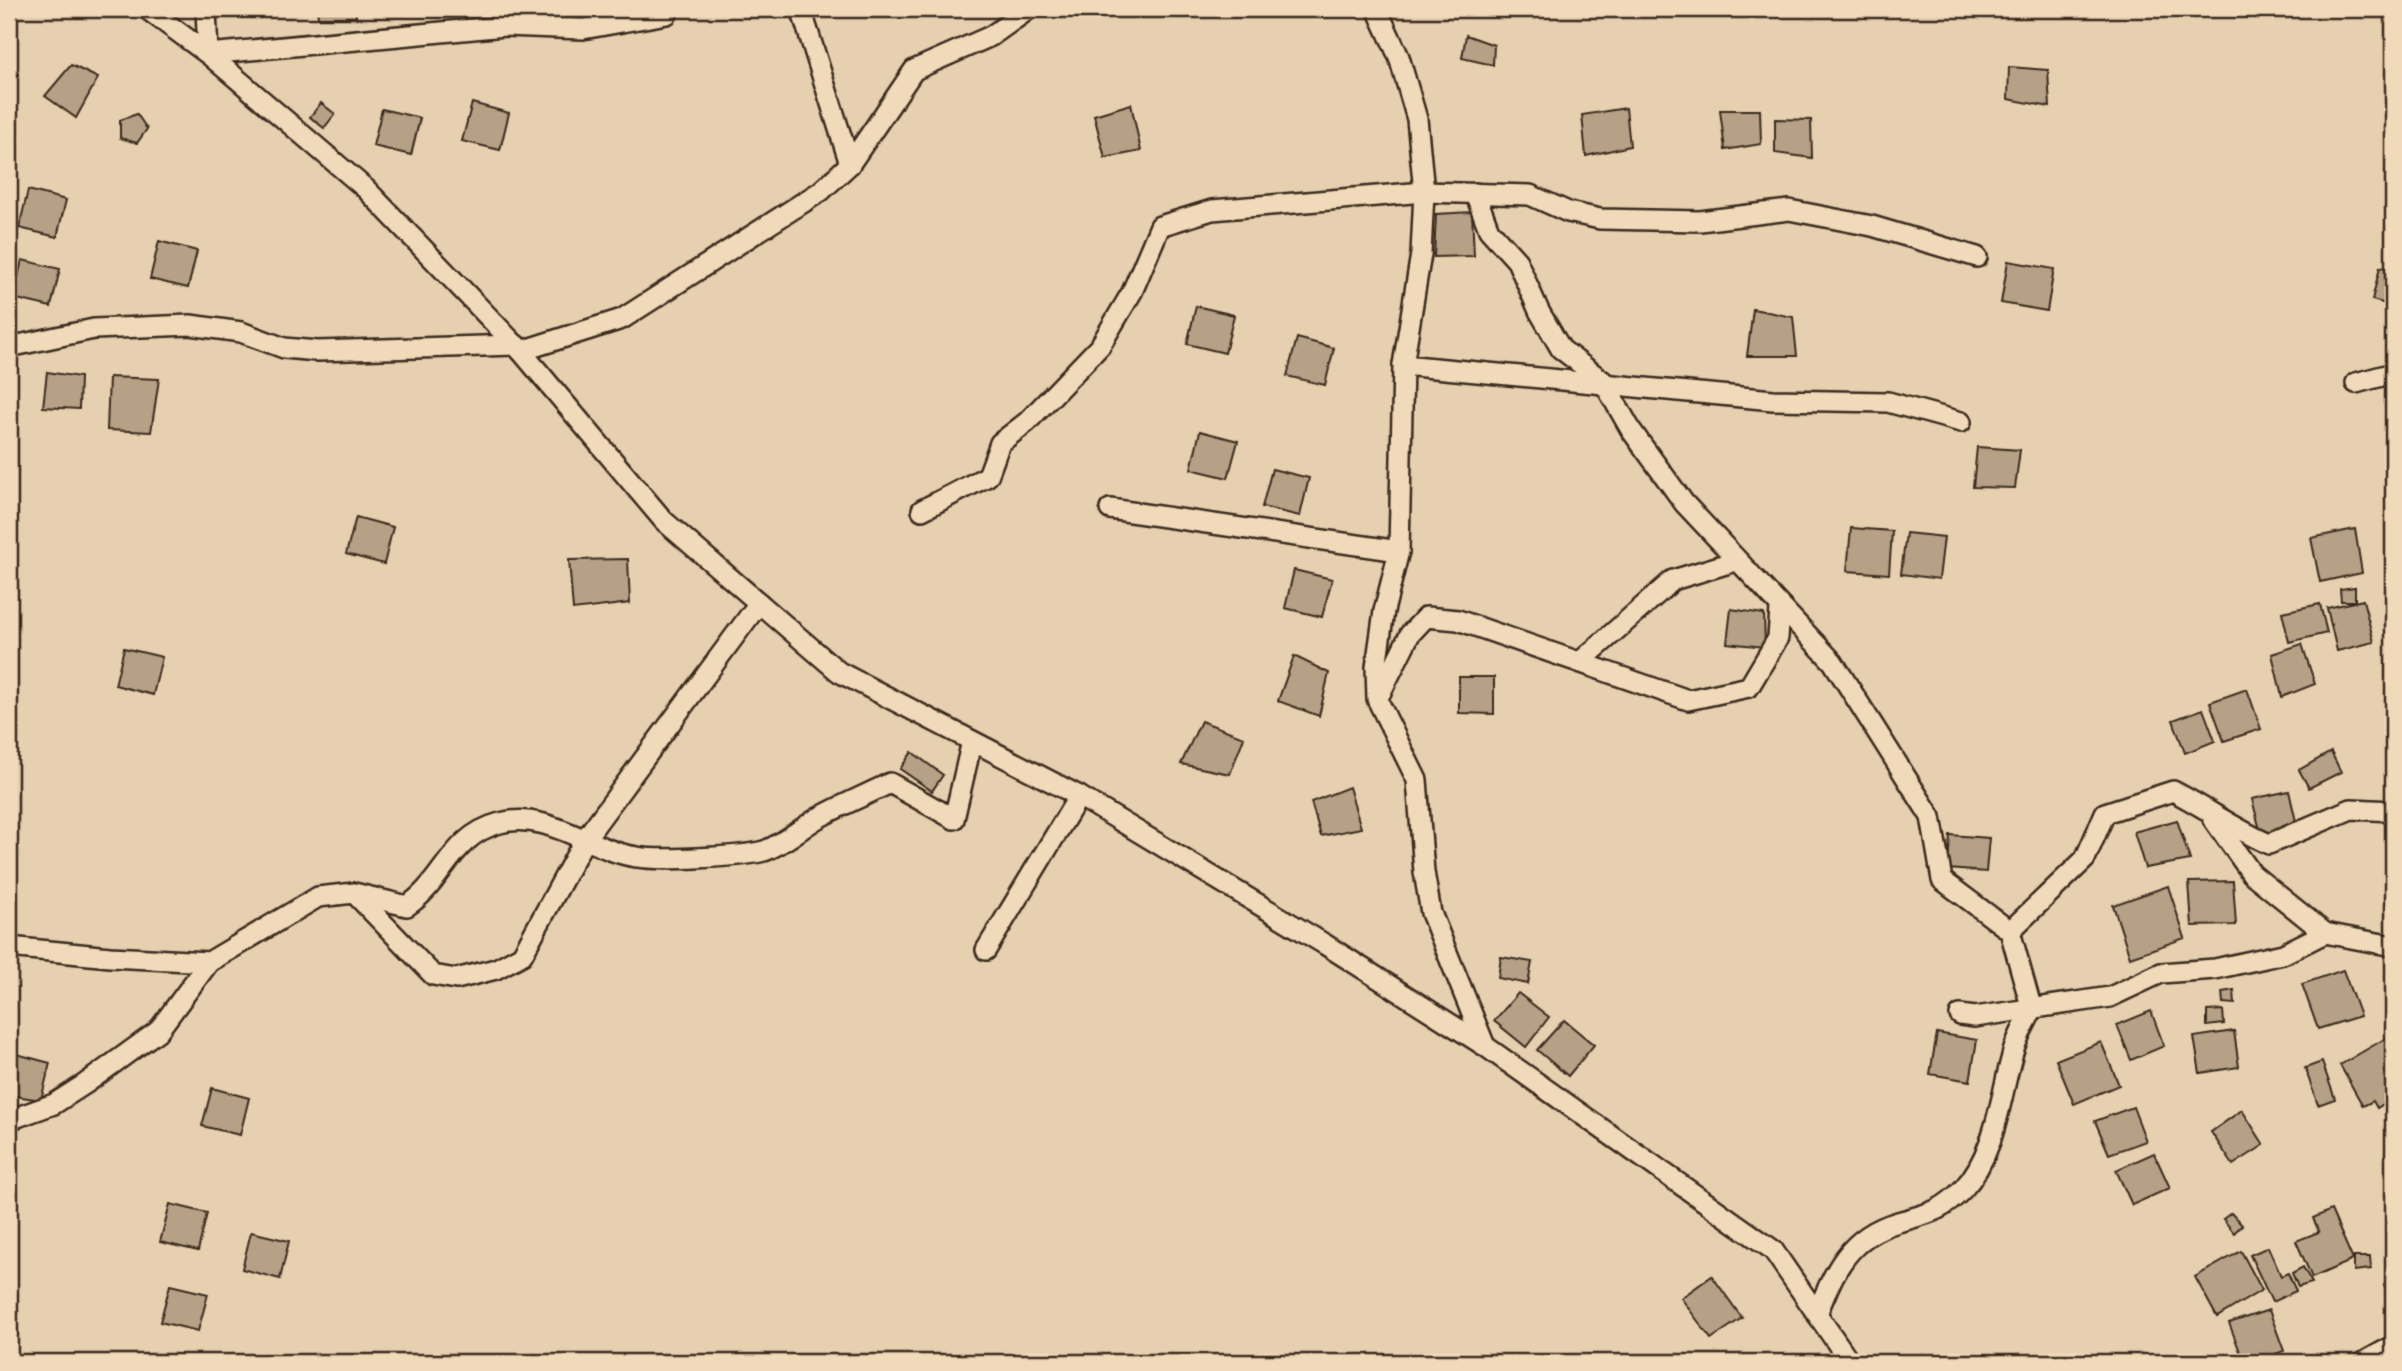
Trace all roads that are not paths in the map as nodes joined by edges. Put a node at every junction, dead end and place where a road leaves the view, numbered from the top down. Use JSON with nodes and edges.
{"nodes":[{"id":1,"x":147,"y":9,"type":"edge"},
{"id":2,"x":206,"y":9,"type":"edge"},
{"id":3,"x":801,"y":9,"type":"edge"},
{"id":4,"x":1029,"y":9,"type":"edge"},
{"id":5,"x":1377,"y":9,"type":"edge"},
{"id":6,"x":667,"y":14,"type":"dead end"},
{"id":7,"x":208,"y":54,"type":"junction"},
{"id":8,"x":850,"y":164,"type":"junction"},
{"id":9,"x":1424,"y":192,"type":"junction"},
{"id":10,"x":1475,"y":194,"type":"junction"},
{"id":11,"x":1977,"y":257,"type":"dead end"},
{"id":12,"x":9,"y":347,"type":"edge"},
{"id":13,"x":518,"y":348,"type":"junction"},
{"id":14,"x":1403,"y":365,"type":"junction"},
{"id":15,"x":2393,"y":373,"type":"edge"},
{"id":16,"x":1603,"y":381,"type":"junction"},
{"id":17,"x":2356,"y":383,"type":"dead end"},
{"id":18,"x":1961,"y":422,"type":"dead end"},
{"id":19,"x":1110,"y":509,"type":"dead end"},
{"id":20,"x":922,"y":510,"type":"dead end"},
{"id":21,"x":1399,"y":551,"type":"junction"},
{"id":22,"x":1736,"y":561,"type":"junction"},
{"id":23,"x":759,"y":603,"type":"junction"},
{"id":24,"x":1780,"y":609,"type":"junction"},
{"id":25,"x":1580,"y":662,"type":"junction"},
{"id":26,"x":1377,"y":699,"type":"junction"},
{"id":27,"x":972,"y":741,"type":"junction"},
{"id":28,"x":1079,"y":796,"type":"junction"},
{"id":29,"x":2204,"y":807,"type":"junction"},
{"id":30,"x":2393,"y":811,"type":"edge"},
{"id":31,"x":585,"y":839,"type":"junction"},
{"id":32,"x":354,"y":893,"type":"junction"},
{"id":33,"x":2010,"y":931,"type":"junction"},
{"id":34,"x":2325,"y":933,"type":"junction"},
{"id":35,"x":2393,"y":946,"type":"edge"},
{"id":36,"x":9,"y":947,"type":"edge"},
{"id":37,"x":986,"y":950,"type":"dead end"},
{"id":38,"x":209,"y":962,"type":"junction"},
{"id":39,"x":1457,"y":975,"type":"junction"},
{"id":40,"x":2032,"y":1010,"type":"junction"},
{"id":41,"x":1961,"y":1015,"type":"dead end"},
{"id":42,"x":1447,"y":1021,"type":"junction"},
{"id":43,"x":1485,"y":1046,"type":"junction"},
{"id":44,"x":9,"y":1120,"type":"edge"},
{"id":45,"x":1817,"y":1314,"type":"junction"},
{"id":46,"x":2393,"y":1346,"type":"edge"},
{"id":47,"x":1850,"y":1362,"type":"edge"},
{"id":48,"x":2364,"y":1362,"type":"edge"}],
"edges":[{"from":1,"to":7,"type":"street"},
{"from":2,"to":7,"type":"street"},
{"from":3,"to":8,"type":"street"},
{"from":4,"to":8,"type":"street"},
{"from":5,"to":9,"type":"street"},
{"from":6,"to":7,"type":"street"},
{"from":7,"to":13,"type":"street"},
{"from":8,"to":13,"type":"street"},
{"from":9,"to":10,"type":"street"},
{"from":9,"to":14,"type":"street"},
{"from":9,"to":20,"type":"street"},
{"from":10,"to":11,"type":"street"},
{"from":10,"to":16,"type":"street"},
{"from":12,"to":13,"type":"street"},
{"from":13,"to":23,"type":"street"},
{"from":14,"to":16,"type":"street"},
{"from":14,"to":21,"type":"street"},
{"from":15,"to":17,"type":"street"},
{"from":16,"to":18,"type":"street"},
{"from":16,"to":22,"type":"street"},
{"from":19,"to":21,"type":"street"},
{"from":21,"to":26,"type":"street"},
{"from":22,"to":24,"type":"street"},
{"from":22,"to":25,"type":"street"},
{"from":23,"to":27,"type":"street"},
{"from":23,"to":31,"type":"street"},
{"from":24,"to":25,"type":"street"},
{"from":24,"to":33,"type":"street"},
{"from":25,"to":26,"type":"street"},
{"from":26,"to":39,"type":"street"},
{"from":27,"to":28,"type":"street"},
{"from":27,"to":31,"type":"street"},
{"from":28,"to":37,"type":"street"},
{"from":28,"to":42,"type":"street"},
{"from":29,"to":30,"type":"street"},
{"from":29,"to":33,"type":"street"},
{"from":29,"to":34,"type":"street"},
{"from":31,"to":32,"type":"street"},
{"from":31,"to":32,"type":"street"},
{"from":32,"to":38,"type":"street"},
{"from":33,"to":40,"type":"street"},
{"from":34,"to":35,"type":"street"},
{"from":34,"to":40,"type":"street"},
{"from":36,"to":38,"type":"street"},
{"from":38,"to":44,"type":"street"},
{"from":39,"to":42,"type":"street"},
{"from":39,"to":43,"type":"street"},
{"from":40,"to":41,"type":"street"},
{"from":40,"to":45,"type":"street"},
{"from":42,"to":43,"type":"street"},
{"from":43,"to":45,"type":"street"},
{"from":45,"to":47,"type":"street"},
{"from":46,"to":48,"type":"street"}]}
